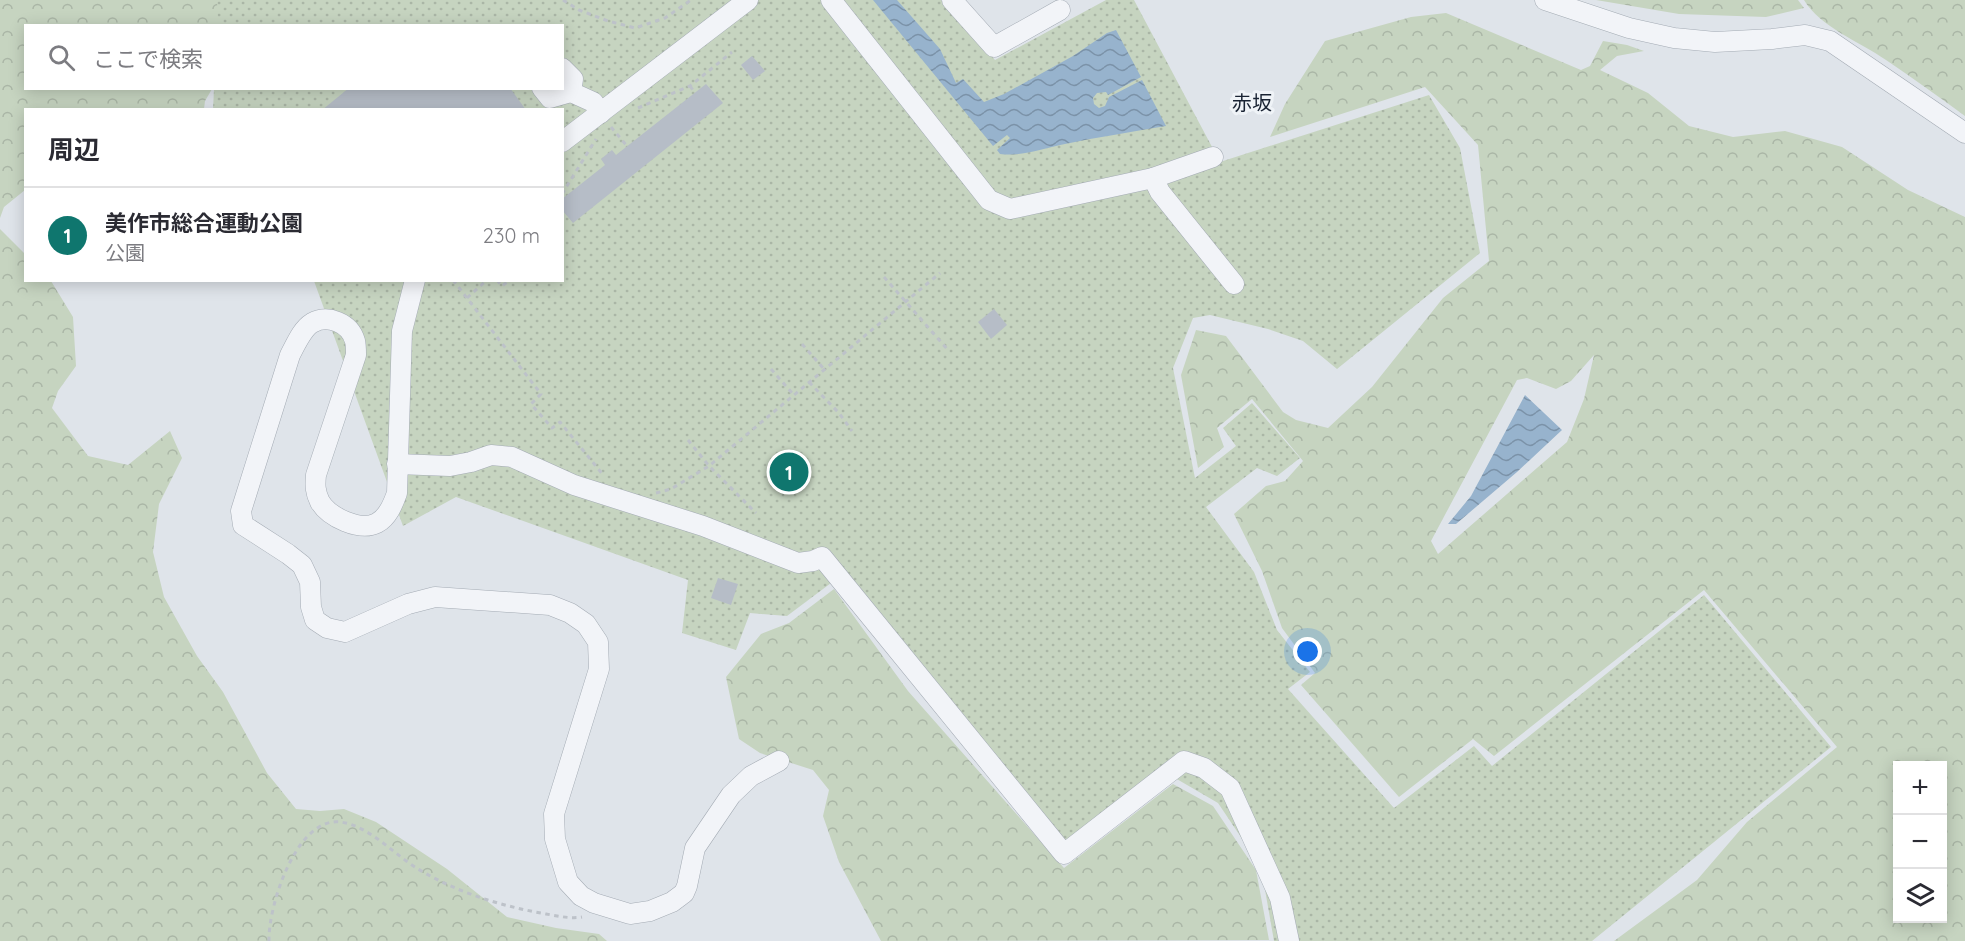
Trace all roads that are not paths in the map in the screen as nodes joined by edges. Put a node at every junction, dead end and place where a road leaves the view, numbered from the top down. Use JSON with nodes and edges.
{"nodes":[{"id":1,"x":748,"y":0,"type":"edge"},
{"id":2,"x":831,"y":0,"type":"edge"},
{"id":3,"x":952,"y":0,"type":"edge"},
{"id":4,"x":1545,"y":0,"type":"edge"},
{"id":5,"x":1060,"y":10,"type":"dead end"},
{"id":6,"x":564,"y":70,"type":"edge"},
{"id":7,"x":544,"y":90,"type":"edge"},
{"id":8,"x":572,"y":92,"type":"junction"},
{"id":9,"x":604,"y":117,"type":"junction"},
{"id":10,"x":1965,"y":134,"type":"edge"},
{"id":11,"x":564,"y":141,"type":"edge"},
{"id":12,"x":1213,"y":157,"type":"dead end"},
{"id":13,"x":1153,"y":178,"type":"junction"},
{"id":14,"x":414,"y":282,"type":"edge"},
{"id":15,"x":1234,"y":284,"type":"dead end"},
{"id":16,"x":397,"y":464,"type":"junction"},
{"id":17,"x":779,"y":761,"type":"dead end"},
{"id":18,"x":1289,"y":941,"type":"edge"}],
"edges":[{"from":1,"to":9,"type":"street"},
{"from":2,"to":13,"type":"street"},
{"from":3,"to":5,"type":"street"},
{"from":4,"to":10,"type":"street"},
{"from":6,"to":8,"type":"street"},
{"from":7,"to":8,"type":"street"},
{"from":8,"to":9,"type":"street"},
{"from":9,"to":11,"type":"street"},
{"from":12,"to":13,"type":"street"},
{"from":13,"to":15,"type":"street"},
{"from":14,"to":16,"type":"street"},
{"from":16,"to":17,"type":"street"},
{"from":16,"to":18,"type":"street"}]}
